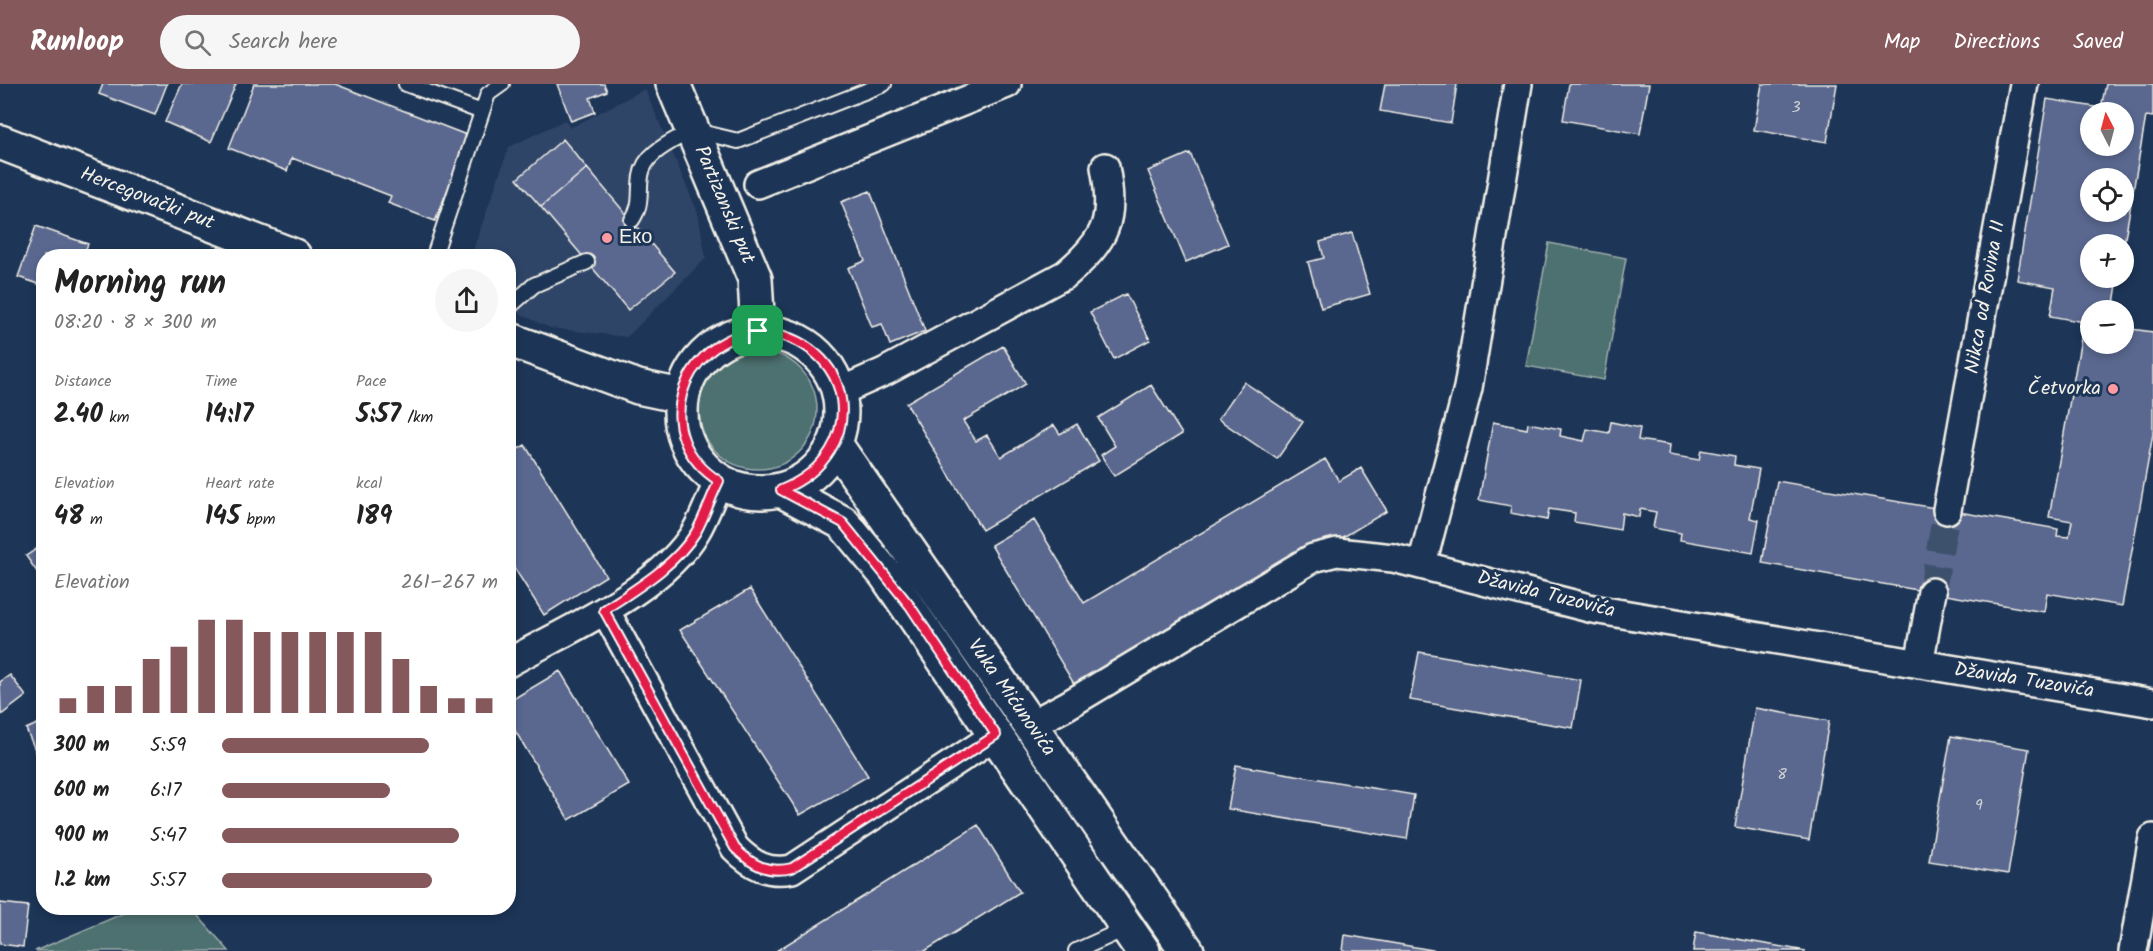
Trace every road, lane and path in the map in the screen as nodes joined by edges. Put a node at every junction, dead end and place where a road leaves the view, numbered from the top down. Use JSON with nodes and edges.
{"nodes":[{"id":1,"x":406,"y":84,"type":"edge"},
{"id":2,"x":502,"y":84,"type":"edge"},
{"id":3,"x":673,"y":84,"type":"edge"},
{"id":4,"x":884,"y":84,"type":"edge"},
{"id":5,"x":1007,"y":84,"type":"edge"},
{"id":6,"x":1518,"y":84,"type":"edge"},
{"id":7,"x":2024,"y":84,"type":"edge"},
{"id":8,"x":482,"y":112,"type":"junction"},
{"id":9,"x":692,"y":130,"type":"junction"},
{"id":10,"x":0,"y":142,"type":"edge"},
{"id":11,"x":1105,"y":167,"type":"dead end"},
{"id":12,"x":758,"y":184,"type":"dead end"},
{"id":13,"x":632,"y":220,"type":"dead end"},
{"id":14,"x":276,"y":249,"type":"edge"},
{"id":15,"x":436,"y":249,"type":"edge"},
{"id":16,"x":587,"y":262,"type":"dead end"},
{"id":17,"x":516,"y":301,"type":"edge"},
{"id":18,"x":758,"y":331,"type":"junction"},
{"id":19,"x":516,"y":342,"type":"edge"},
{"id":20,"x":839,"y":392,"type":"junction"},
{"id":21,"x":681,"y":396,"type":"junction"},
{"id":22,"x":835,"y":444,"type":"junction"},
{"id":23,"x":719,"y":481,"type":"junction"},
{"id":24,"x":781,"y":490,"type":"junction"},
{"id":25,"x":1947,"y":510,"type":"tunnel mouth"},
{"id":26,"x":1422,"y":564,"type":"junction"},
{"id":27,"x":1932,"y":592,"type":"tunnel mouth"},
{"id":28,"x":604,"y":610,"type":"junction"},
{"id":29,"x":516,"y":652,"type":"edge"},
{"id":30,"x":1919,"y":664,"type":"junction"},
{"id":31,"x":2153,"y":703,"type":"edge"},
{"id":32,"x":1030,"y":725,"type":"junction"},
{"id":33,"x":996,"y":735,"type":"junction"},
{"id":34,"x":2153,"y":838,"type":"edge"},
{"id":35,"x":1135,"y":940,"type":"edge"},
{"id":36,"x":1076,"y":951,"type":"edge"},
{"id":37,"x":1187,"y":951,"type":"edge"},
{"id":38,"x":2133,"y":951,"type":"edge"}],
"edges":[{"from":1,"to":8,"type":"lane"},
{"from":2,"to":8,"type":"lane"},
{"from":3,"to":9,"type":"main road","name":"Partizanski put"},
{"from":4,"to":9,"type":"lane"},
{"from":5,"to":12,"type":"street"},
{"from":6,"to":26,"type":"street"},
{"from":7,"to":25,"type":"street","name":"Nikca od Rovina II"},
{"from":8,"to":15,"type":"lane"},
{"from":9,"to":13,"type":"lane"},
{"from":9,"to":18,"type":"main road","name":"Partizanski put"},
{"from":10,"to":14,"type":"main road","name":"Hercegovački put"},
{"from":11,"to":20,"type":"street"},
{"from":16,"to":17,"type":"lane"},
{"from":18,"to":20,"type":"main road"},
{"from":18,"to":21,"type":"main road"},
{"from":19,"to":21,"type":"main road"},
{"from":20,"to":22,"type":"main road"},
{"from":21,"to":23,"type":"main road"},
{"from":22,"to":24,"type":"main road"},
{"from":22,"to":32,"type":"main road","name":"Vuka Mićunovića"},
{"from":23,"to":24,"type":"main road"},
{"from":23,"to":28,"type":"street"},
{"from":24,"to":33,"type":"main road","name":"Vuka Mićunovića"},
{"from":26,"to":30,"type":"street","name":"Džavida Tuzovića"},
{"from":26,"to":32,"type":"street","name":"Džavida Tuzovića"},
{"from":27,"to":30,"type":"street"},
{"from":28,"to":29,"type":"street"},
{"from":28,"to":33,"type":"street"},
{"from":30,"to":31,"type":"street","name":"Džavida Tuzovića"},
{"from":32,"to":37,"type":"main road","name":"Vuka Mićunovića"},
{"from":33,"to":35,"type":"main road","name":"Vuka Mićunovića"},
{"from":34,"to":38,"type":"street"},
{"from":35,"to":36,"type":"lane"}]}
